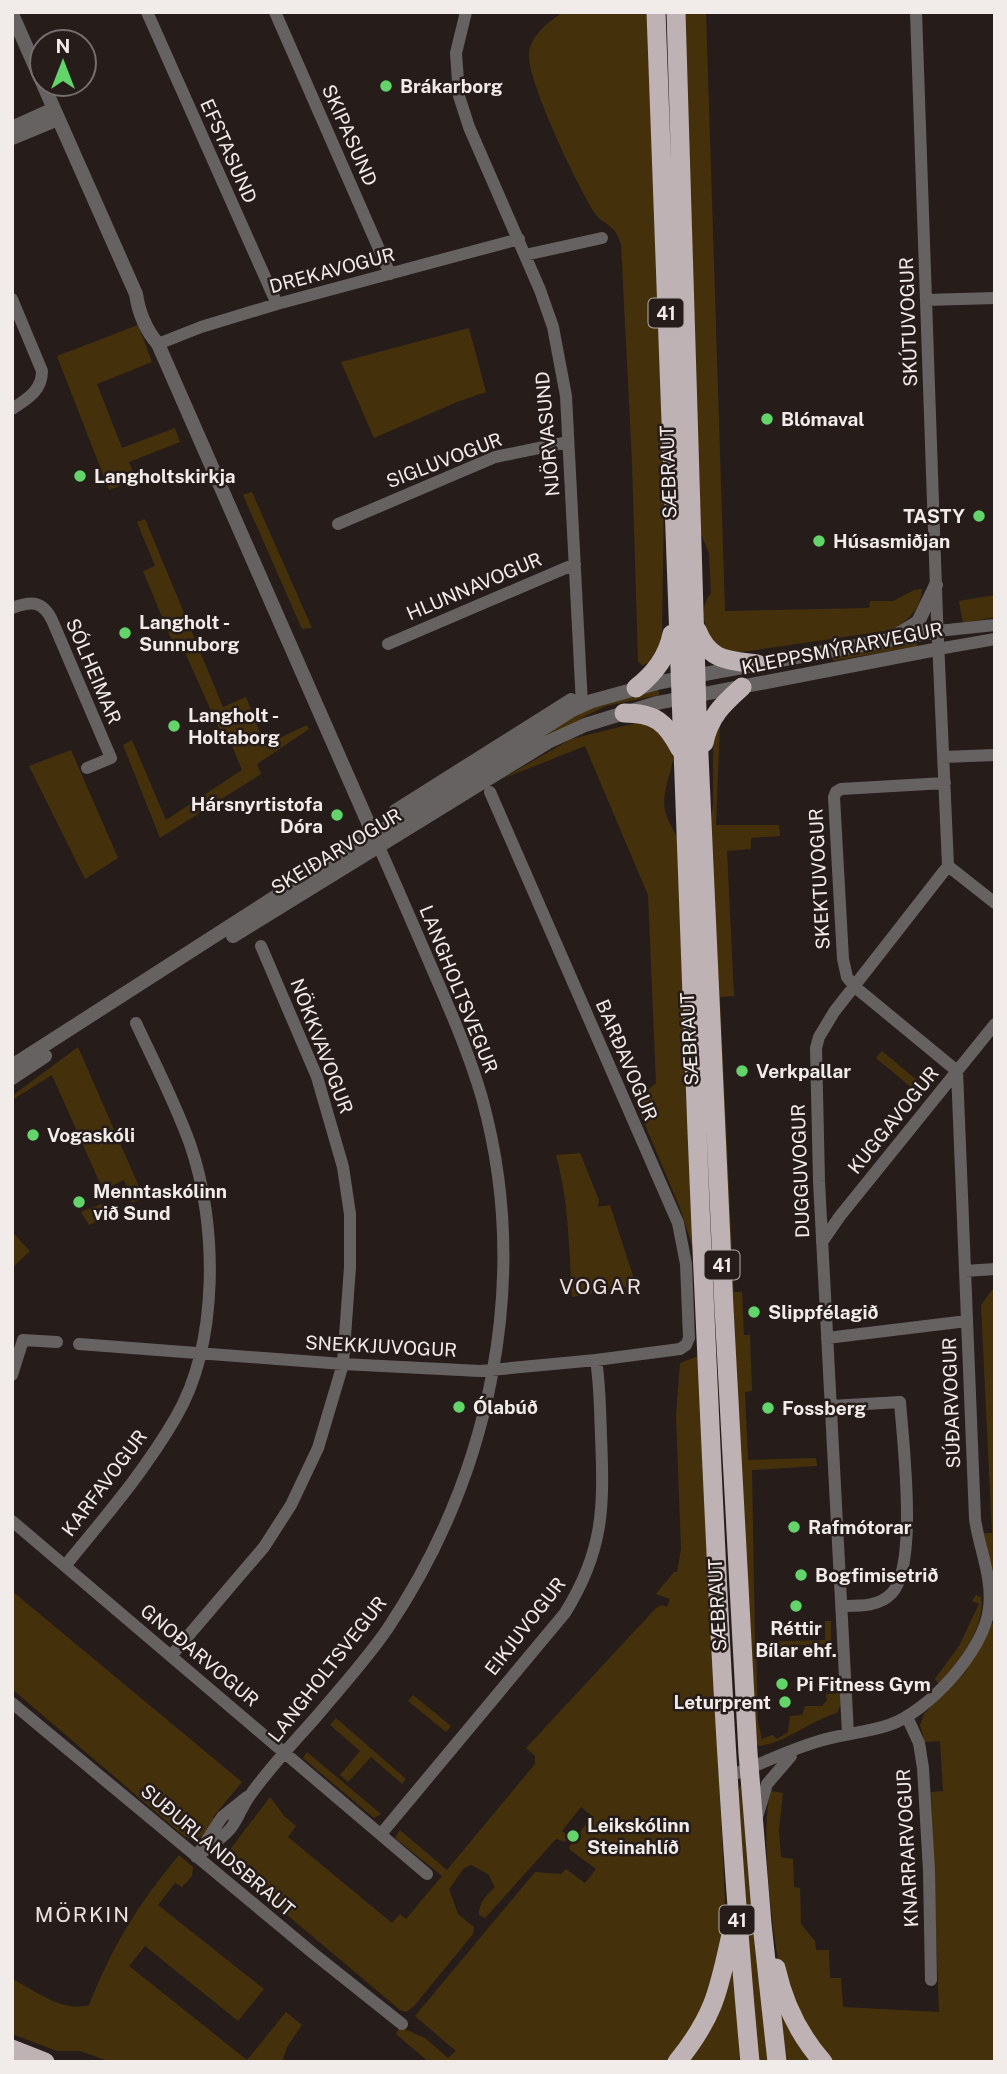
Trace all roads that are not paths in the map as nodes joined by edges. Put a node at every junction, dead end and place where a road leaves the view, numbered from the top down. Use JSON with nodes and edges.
{"nodes":[{"id":1,"x":147,"y":12,"type":"edge"},
{"id":2,"x":275,"y":12,"type":"edge"},
{"id":3,"x":466,"y":12,"type":"edge"},
{"id":4,"x":656,"y":12,"type":"edge"},
{"id":5,"x":676,"y":12,"type":"edge"},
{"id":6,"x":916,"y":12,"type":"edge"},
{"id":7,"x":12,"y":14,"type":"edge"},
{"id":8,"x":28,"y":51,"type":"edge"},
{"id":9,"x":49,"y":98,"type":"edge"},
{"id":10,"x":56,"y":114,"type":"junction"},
{"id":11,"x":12,"y":128,"type":"edge"},
{"id":12,"x":12,"y":138,"type":"edge"},
{"id":13,"x":602,"y":238,"type":"dead end"},
{"id":14,"x":519,"y":239,"type":"junction"},
{"id":15,"x":526,"y":255,"type":"junction"},
{"id":16,"x":390,"y":274,"type":"junction"},
{"id":17,"x":995,"y":298,"type":"edge"},
{"id":18,"x":12,"y":299,"type":"edge"},
{"id":19,"x":926,"y":300,"type":"junction"},
{"id":20,"x":277,"y":304,"type":"junction"},
{"id":21,"x":158,"y":343,"type":"junction"},
{"id":22,"x":12,"y":409,"type":"edge"},
{"id":23,"x":568,"y":442,"type":"junction"},
{"id":24,"x":338,"y":524,"type":"dead end"},
{"id":25,"x":575,"y":564,"type":"junction"},
{"id":26,"x":936,"y":585,"type":"junction"},
{"id":27,"x":12,"y":608,"type":"edge"},
{"id":28,"x":676,"y":613,"type":"junction"},
{"id":29,"x":995,"y":625,"type":"edge"},
{"id":30,"x":696,"y":627,"type":"junction"},
{"id":31,"x":938,"y":631,"type":"junction"},
{"id":32,"x":995,"y":639,"type":"edge"},
{"id":33,"x":877,"y":642,"type":"junction"},
{"id":34,"x":388,"y":644,"type":"dead end"},
{"id":35,"x":939,"y":649,"type":"junction"},
{"id":36,"x":757,"y":664,"type":"junction"},
{"id":37,"x":688,"y":677,"type":"junction"},
{"id":38,"x":742,"y":687,"type":"junction"},
{"id":39,"x":636,"y":688,"type":"junction"},
{"id":40,"x":688,"y":697,"type":"junction"},
{"id":41,"x":582,"y":705,"type":"junction"},
{"id":42,"x":624,"y":713,"type":"junction"},
{"id":43,"x":681,"y":749,"type":"junction"},
{"id":44,"x":995,"y":755,"type":"edge"},
{"id":45,"x":943,"y":757,"type":"junction"},
{"id":46,"x":700,"y":761,"type":"junction"},
{"id":47,"x":87,"y":768,"type":"dead end"},
{"id":48,"x":945,"y":783,"type":"junction"},
{"id":49,"x":490,"y":792,"type":"dead end"},
{"id":50,"x":421,"y":800,"type":"junction"},
{"id":51,"x":394,"y":810,"type":"dead end"},
{"id":52,"x":376,"y":841,"type":"junction"},
{"id":53,"x":948,"y":866,"type":"junction"},
{"id":54,"x":995,"y":903,"type":"edge"},
{"id":55,"x":261,"y":946,"type":"dead end"},
{"id":56,"x":855,"y":987,"type":"junction"},
{"id":57,"x":136,"y":1023,"type":"dead end"},
{"id":58,"x":995,"y":1024,"type":"edge"},
{"id":59,"x":12,"y":1066,"type":"edge"},
{"id":60,"x":957,"y":1071,"type":"junction"},
{"id":61,"x":12,"y":1078,"type":"edge"},
{"id":62,"x":822,"y":1242,"type":"junction"},
{"id":63,"x":995,"y":1269,"type":"edge"},
{"id":64,"x":965,"y":1271,"type":"junction"},
{"id":65,"x":967,"y":1321,"type":"junction"},
{"id":66,"x":827,"y":1338,"type":"junction"},
{"id":67,"x":57,"y":1342,"type":"dead end"},
{"id":68,"x":79,"y":1344,"type":"dead end"},
{"id":69,"x":680,"y":1349,"type":"joint"},
{"id":70,"x":202,"y":1354,"type":"junction"},
{"id":71,"x":596,"y":1360,"type":"junction"},
{"id":72,"x":343,"y":1364,"type":"junction"},
{"id":73,"x":494,"y":1370,"type":"junction"},
{"id":74,"x":12,"y":1375,"type":"edge"},
{"id":75,"x":831,"y":1406,"type":"junction"},
{"id":76,"x":12,"y":1521,"type":"edge"},
{"id":77,"x":65,"y":1566,"type":"junction"},
{"id":78,"x":842,"y":1606,"type":"junction"},
{"id":79,"x":992,"y":1609,"type":"edge"},
{"id":80,"x":171,"y":1656,"type":"junction"},
{"id":81,"x":12,"y":1703,"type":"edge"},
{"id":82,"x":907,"y":1717,"type":"junction"},
{"id":83,"x":848,"y":1734,"type":"junction"},
{"id":84,"x":796,"y":1751,"type":"junction"},
{"id":85,"x":286,"y":1752,"type":"junction"},
{"id":86,"x":750,"y":1769,"type":"junction"},
{"id":87,"x":727,"y":1777,"type":"junction"},
{"id":88,"x":755,"y":1829,"type":"junction"},
{"id":89,"x":381,"y":1834,"type":"junction"},
{"id":90,"x":196,"y":1857,"type":"junction"},
{"id":91,"x":427,"y":1874,"type":"dead end"},
{"id":92,"x":736,"y":1912,"type":"junction"},
{"id":93,"x":762,"y":1924,"type":"junction"},
{"id":94,"x":931,"y":1979,"type":"dead end"},
{"id":95,"x":402,"y":2024,"type":"dead end"},
{"id":96,"x":12,"y":2049,"type":"edge"},
{"id":97,"x":46,"y":2062,"type":"edge"},
{"id":98,"x":677,"y":2062,"type":"edge"},
{"id":99,"x":750,"y":2062,"type":"edge"},
{"id":100,"x":777,"y":2062,"type":"edge"},
{"id":101,"x":823,"y":2062,"type":"edge"}],
"edges":[{"from":1,"to":20,"type":"street","name":"EFSTASUND"},
{"from":2,"to":16,"type":"street","name":"SKIPASUND"},
{"from":3,"to":14,"type":"street","name":"NJÖRVASUND"},
{"from":4,"to":28,"type":"highway","name":"SÆBRAUT","number":"41"},
{"from":5,"to":30,"type":"highway","name":"SÆBRAUT","number":"41"},
{"from":6,"to":19,"type":"street","name":"SKÚTUVOGUR"},
{"from":7,"to":8,"type":"street","name":"LANGHOLTSVEGUR"},
{"from":9,"to":10,"type":"street","name":"LANGHOLTSVEGUR"},
{"from":10,"to":11,"type":"street"},
{"from":10,"to":12,"type":"street"},
{"from":10,"to":21,"type":"street","name":"LANGHOLTSVEGUR"},
{"from":13,"to":15,"type":"street"},
{"from":14,"to":15,"type":"street","name":"NJÖRVASUND"},
{"from":14,"to":16,"type":"street","name":"DREKAVOGUR"},
{"from":15,"to":23,"type":"street","name":"NJÖRVASUND"},
{"from":16,"to":20,"type":"street","name":"DREKAVOGUR"},
{"from":17,"to":19,"type":"street"},
{"from":18,"to":22,"type":"street"},
{"from":19,"to":26,"type":"street","name":"SKÚTUVOGUR"},
{"from":20,"to":21,"type":"street","name":"DREKAVOGUR"},
{"from":21,"to":52,"type":"street","name":"LANGHOLTSVEGUR"},
{"from":23,"to":24,"type":"street","name":"SIGLUVOGUR"},
{"from":23,"to":25,"type":"street","name":"NJÖRVASUND"},
{"from":25,"to":34,"type":"street","name":"HLUNNAVOGUR"},
{"from":25,"to":41,"type":"street","name":"NJÖRVASUND"},
{"from":26,"to":31,"type":"street","name":"SKÚTUVOGUR"},
{"from":26,"to":33,"type":"street"},
{"from":27,"to":47,"type":"street","name":"SÓLHEIMAR"},
{"from":28,"to":37,"type":"highway","name":"SÆBRAUT","number":"41"},
{"from":28,"to":39,"type":"highway"},
{"from":29,"to":31,"type":"street","name":"KLEPPSMÝRARVEGUR"},
{"from":30,"to":36,"type":"highway"},
{"from":30,"to":37,"type":"highway","name":"SÆBRAUT","number":"41"},
{"from":31,"to":33,"type":"street","name":"KLEPPSMÝRARVEGUR"},
{"from":31,"to":35,"type":"street"},
{"from":32,"to":35,"type":"street","name":"KLEPPSMÝRARVEGUR"},
{"from":33,"to":36,"type":"street","name":"KLEPPSMÝRARVEGUR"},
{"from":35,"to":38,"type":"street","name":"KLEPPSMÝRARVEGUR"},
{"from":35,"to":45,"type":"street"},
{"from":36,"to":37,"type":"street","name":"KLEPPSMÝRARVEGUR"},
{"from":37,"to":39,"type":"street","name":"SKEIÐARVOGUR"},
{"from":37,"to":40,"type":"highway","name":"SÆBRAUT","number":"41"},
{"from":38,"to":40,"type":"street","name":"KLEPPSMÝRARVEGUR"},
{"from":38,"to":46,"type":"highway"},
{"from":39,"to":41,"type":"street","name":"SKEIÐARVOGUR"},
{"from":40,"to":42,"type":"street","name":"SKEIÐARVOGUR"},
{"from":40,"to":43,"type":"highway","name":"SÆBRAUT","number":"41"},
{"from":40,"to":46,"type":"highway","name":"SÆBRAUT","number":"41"},
{"from":41,"to":50,"type":"street","name":"SKEIÐARVOGUR"},
{"from":42,"to":43,"type":"highway"},
{"from":42,"to":52,"type":"street","name":"SKEIÐARVOGUR"},
{"from":43,"to":87,"type":"highway","name":"SÆBRAUT","number":"41"},
{"from":44,"to":45,"type":"street"},
{"from":45,"to":48,"type":"street"},
{"from":46,"to":86,"type":"highway","name":"SÆBRAUT","number":"41"},
{"from":48,"to":53,"type":"street"},
{"from":48,"to":56,"type":"street","name":"SKEKTUVOGUR"},
{"from":49,"to":69,"type":"street","name":"BARÐAVOGUR"},
{"from":50,"to":51,"type":"street","name":"SKEIÐARVOGUR"},
{"from":50,"to":52,"type":"street","name":"SKEIÐARVOGUR"},
{"from":52,"to":59,"type":"street","name":"SKEIÐARVOGUR"},
{"from":52,"to":61,"type":"street","name":"SKEIÐARVOGUR"},
{"from":52,"to":73,"type":"street","name":"LANGHOLTSVEGUR"},
{"from":53,"to":54,"type":"street"},
{"from":53,"to":56,"type":"street","name":"DUGGUVOGUR"},
{"from":55,"to":72,"type":"street","name":"NÖKKVAVOGUR"},
{"from":56,"to":60,"type":"street"},
{"from":56,"to":62,"type":"street","name":"DUGGUVOGUR"},
{"from":57,"to":70,"type":"street","name":"KARFAVOGUR"},
{"from":58,"to":60,"type":"street","name":"KUGGAVOGUR"},
{"from":60,"to":62,"type":"street","name":"KUGGAVOGUR"},
{"from":60,"to":64,"type":"street","name":"SÚÐARVOGUR"},
{"from":62,"to":66,"type":"street","name":"DUGGUVOGUR"},
{"from":63,"to":64,"type":"street"},
{"from":64,"to":65,"type":"street","name":"SÚÐARVOGUR"},
{"from":65,"to":66,"type":"street"},
{"from":65,"to":79,"type":"street","name":"SÚÐARVOGUR"},
{"from":66,"to":75,"type":"street","name":"DUGGUVOGUR"},
{"from":67,"to":74,"type":"street"},
{"from":68,"to":70,"type":"street","name":"SNEKKJUVOGUR"},
{"from":69,"to":71,"type":"street","name":"SNEKKJUVOGUR"},
{"from":70,"to":72,"type":"street","name":"SNEKKJUVOGUR"},
{"from":70,"to":77,"type":"street","name":"KARFAVOGUR"},
{"from":71,"to":73,"type":"street","name":"SNEKKJUVOGUR"},
{"from":71,"to":89,"type":"street","name":"EIKJUVOGUR"},
{"from":72,"to":73,"type":"street","name":"SNEKKJUVOGUR"},
{"from":72,"to":80,"type":"street","name":"NÖKKVAVOGUR"},
{"from":73,"to":85,"type":"street","name":"LANGHOLTSVEGUR"},
{"from":75,"to":78,"type":"street","name":"DUGGUVOGUR"},
{"from":75,"to":78,"type":"street"},
{"from":76,"to":77,"type":"street","name":"GNOÐARVOGUR"},
{"from":77,"to":80,"type":"street","name":"GNOÐARVOGUR"},
{"from":78,"to":83,"type":"street","name":"DUGGUVOGUR"},
{"from":79,"to":82,"type":"street","name":"SÚÐARVOGUR"},
{"from":80,"to":85,"type":"street","name":"GNOÐARVOGUR"},
{"from":81,"to":90,"type":"street","name":"SUÐURLANDSBRAUT"},
{"from":82,"to":83,"type":"street","name":"SÚÐARVOGUR"},
{"from":82,"to":94,"type":"street","name":"KNARRARVOGUR"},
{"from":83,"to":84,"type":"street","name":"SÚÐARVOGUR"},
{"from":84,"to":86,"type":"street","name":"SÚÐARVOGUR"},
{"from":84,"to":88,"type":"street","name":"SÚÐARVOGUR"},
{"from":85,"to":89,"type":"street","name":"GNOÐARVOGUR"},
{"from":85,"to":90,"type":"street","name":"LANGHOLTSVEGUR"},
{"from":86,"to":87,"type":"street","name":"SÚÐARVOGUR"},
{"from":86,"to":88,"type":"highway","name":"SÆBRAUT","number":"41"},
{"from":87,"to":92,"type":"highway","name":"SÆBRAUT","number":"41"},
{"from":88,"to":93,"type":"highway","name":"SÆBRAUT","number":"41"},
{"from":89,"to":91,"type":"street","name":"GNOÐARVOGUR"},
{"from":90,"to":95,"type":"street","name":"SUÐURLANDSBRAUT"},
{"from":92,"to":98,"type":"highway"},
{"from":92,"to":99,"type":"highway","name":"SÆBRAUT","number":"41"},
{"from":93,"to":100,"type":"highway","name":"SÆBRAUT","number":"41"},
{"from":93,"to":101,"type":"highway"},
{"from":96,"to":97,"type":"highway"}]}
